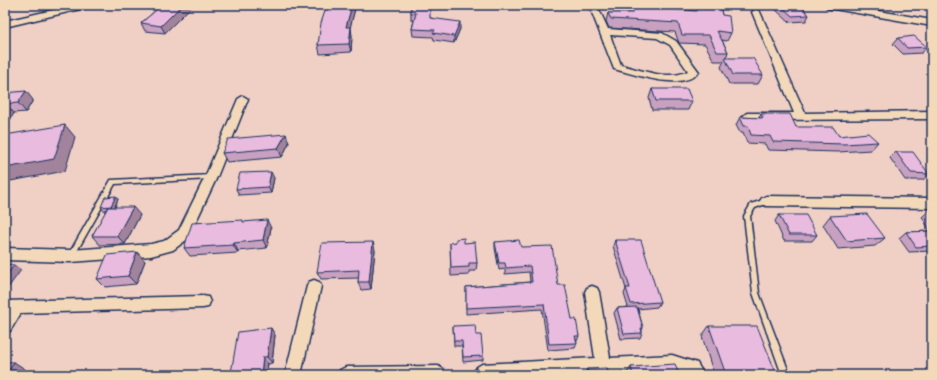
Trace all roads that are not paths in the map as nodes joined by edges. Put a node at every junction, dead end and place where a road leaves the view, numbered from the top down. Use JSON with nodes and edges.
{"nodes":[{"id":1,"x":86,"y":5,"type":"edge"},
{"id":2,"x":592,"y":5,"type":"edge"},
{"id":3,"x":828,"y":5,"type":"edge"},
{"id":4,"x":756,"y":12,"type":"dead end"},
{"id":5,"x":932,"y":23,"type":"edge"},
{"id":6,"x":5,"y":24,"type":"edge"},
{"id":7,"x":605,"y":32,"type":"junction"},
{"id":8,"x":243,"y":99,"type":"dead end"},
{"id":9,"x":932,"y":115,"type":"edge"},
{"id":10,"x":801,"y":116,"type":"junction"},
{"id":11,"x":747,"y":117,"type":"edge"},
{"id":12,"x":211,"y":176,"type":"junction"},
{"id":13,"x":766,"y":201,"type":"joint"},
{"id":14,"x":932,"y":203,"type":"edge"},
{"id":15,"x":5,"y":254,"type":"edge"},
{"id":16,"x":71,"y":256,"type":"junction"},
{"id":17,"x":314,"y":286,"type":"dead end"},
{"id":18,"x":592,"y":292,"type":"dead end"},
{"id":19,"x":203,"y":302,"type":"dead end"},
{"id":20,"x":11,"y":307,"type":"edge"},
{"id":21,"x":5,"y":326,"type":"edge"},
{"id":22,"x":604,"y":365,"type":"junction"},
{"id":23,"x":470,"y":372,"type":"edge"},
{"id":24,"x":454,"y":373,"type":"edge"},
{"id":25,"x":292,"y":375,"type":"edge"},
{"id":26,"x":346,"y":375,"type":"edge"},
{"id":27,"x":438,"y":375,"type":"edge"},
{"id":28,"x":696,"y":375,"type":"edge"},
{"id":29,"x":786,"y":375,"type":"edge"}],
"edges":[{"from":1,"to":6,"type":"street"},
{"from":2,"to":7,"type":"street"},
{"from":3,"to":5,"type":"street"},
{"from":4,"to":10,"type":"street"},
{"from":7,"to":7,"type":"street"},
{"from":8,"to":12,"type":"street"},
{"from":9,"to":10,"type":"street"},
{"from":10,"to":11,"type":"street"},
{"from":12,"to":16,"type":"street"},
{"from":12,"to":16,"type":"lane"},
{"from":13,"to":14,"type":"street"},
{"from":13,"to":29,"type":"lane"},
{"from":15,"to":16,"type":"street"},
{"from":17,"to":25,"type":"street"},
{"from":18,"to":22,"type":"street"},
{"from":19,"to":20,"type":"street"},
{"from":20,"to":21,"type":"street"},
{"from":22,"to":23,"type":"street"},
{"from":22,"to":28,"type":"street"},
{"from":24,"to":27,"type":"street"},
{"from":26,"to":27,"type":"street"}]}
